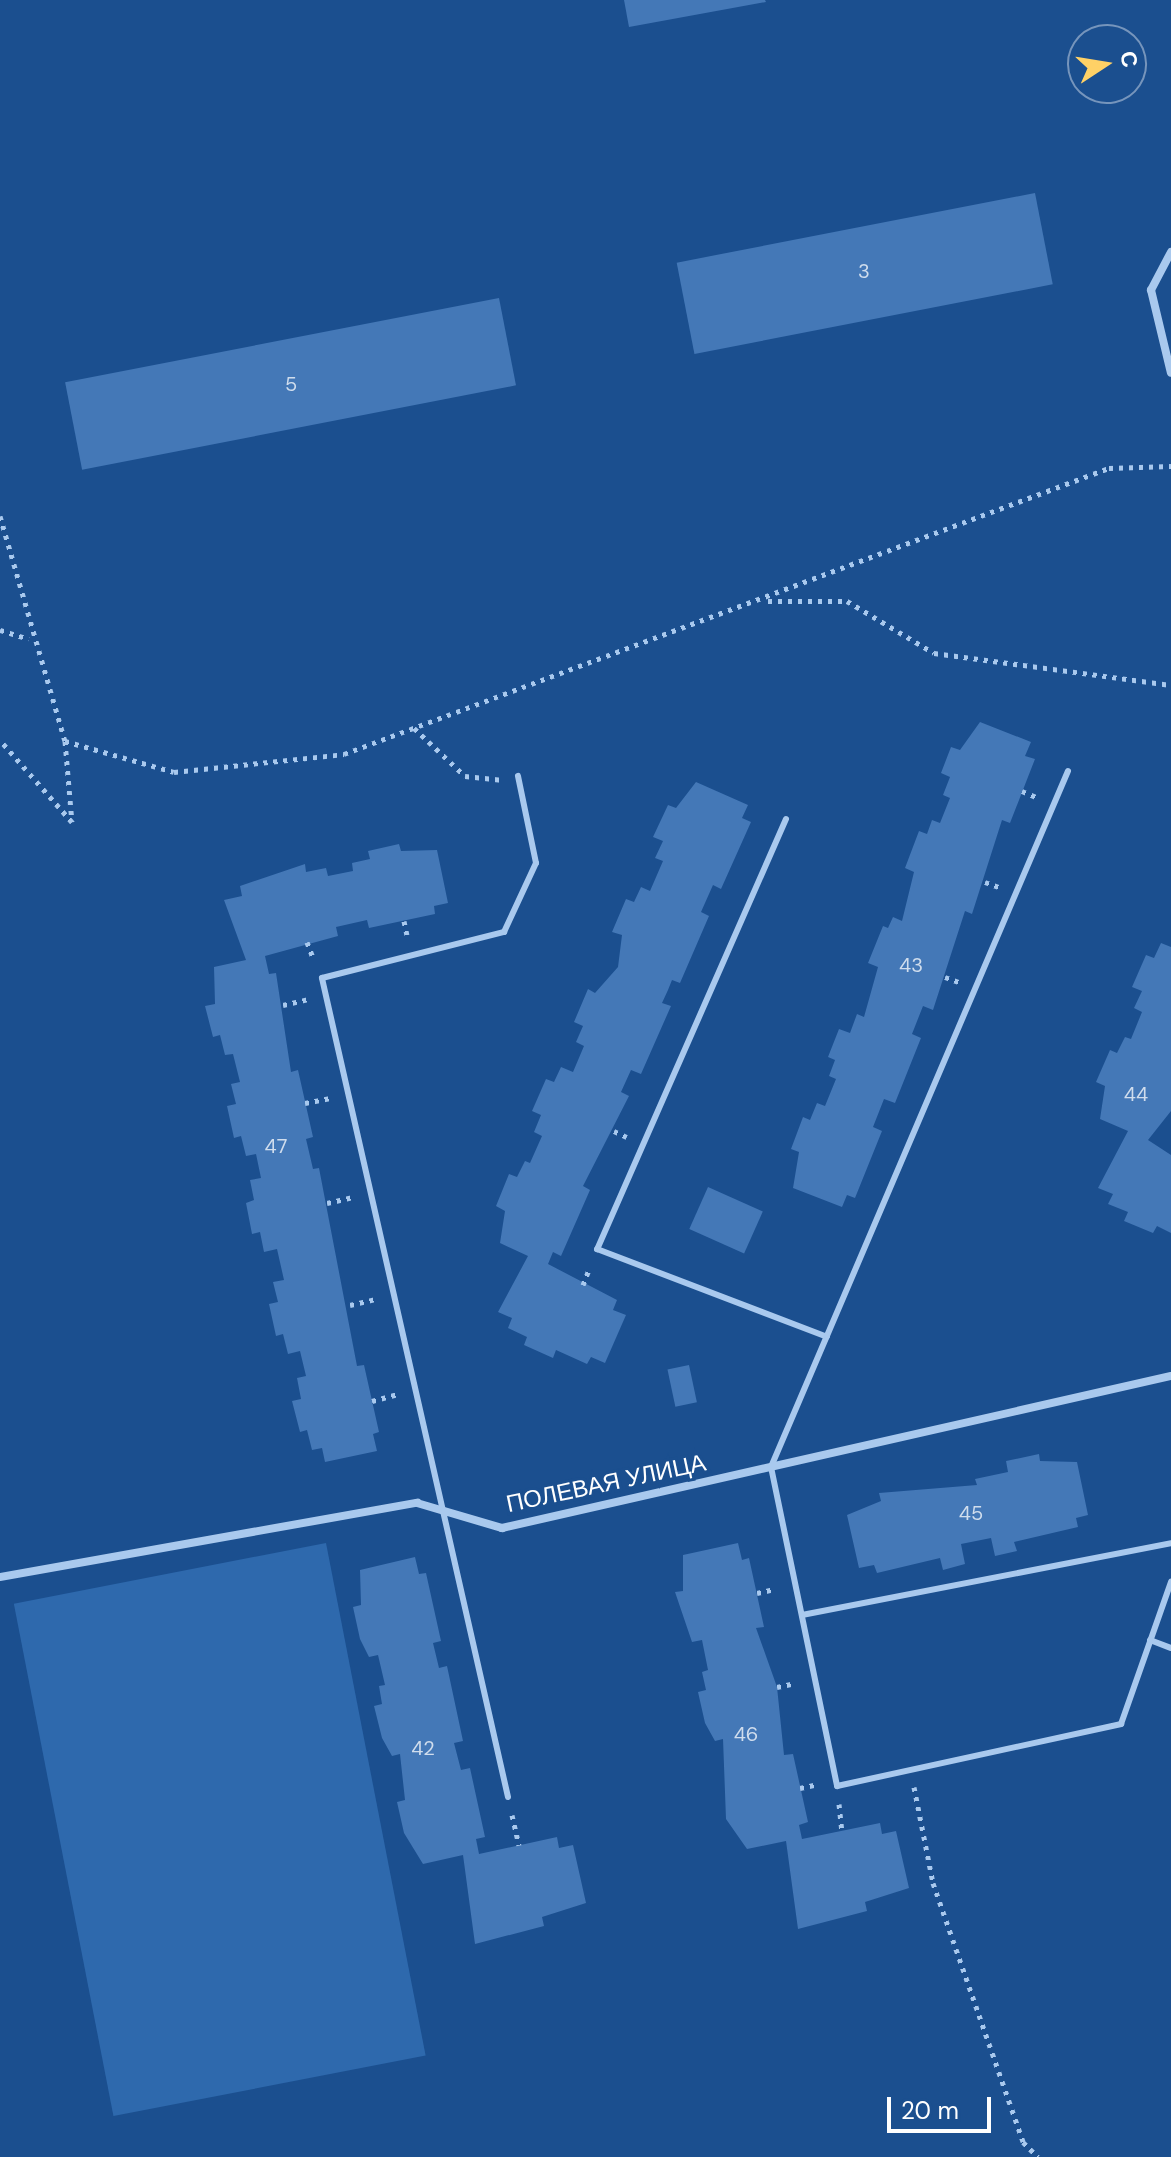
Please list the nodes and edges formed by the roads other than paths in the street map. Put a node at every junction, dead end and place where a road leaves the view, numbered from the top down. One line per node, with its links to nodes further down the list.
1 (1171, 252): 2 (street)
2 (1171, 373)
3 (1068, 771): 6 (lane)
4 (518, 776): 9 (lane)
5 (786, 819): 6 (lane)
6 (827, 1337): 8 (lane)
7 (1171, 1376): 8 (street, ПОЛЕВАЯ УЛИЦА)
8 (771, 1467): 9 (street, ПОЛЕВАЯ УЛИЦА); 13 (lane)
9 (444, 1511): 11 (street, ПОЛЕВАЯ УЛИЦА); 16 (lane)
10 (1171, 1543): 13 (lane)
11 (0, 1577)
12 (1171, 1582): 14 (lane)
13 (802, 1615): 14 (lane)
14 (1150, 1640): 15 (lane)
15 (1171, 1648)
16 (508, 1797)

